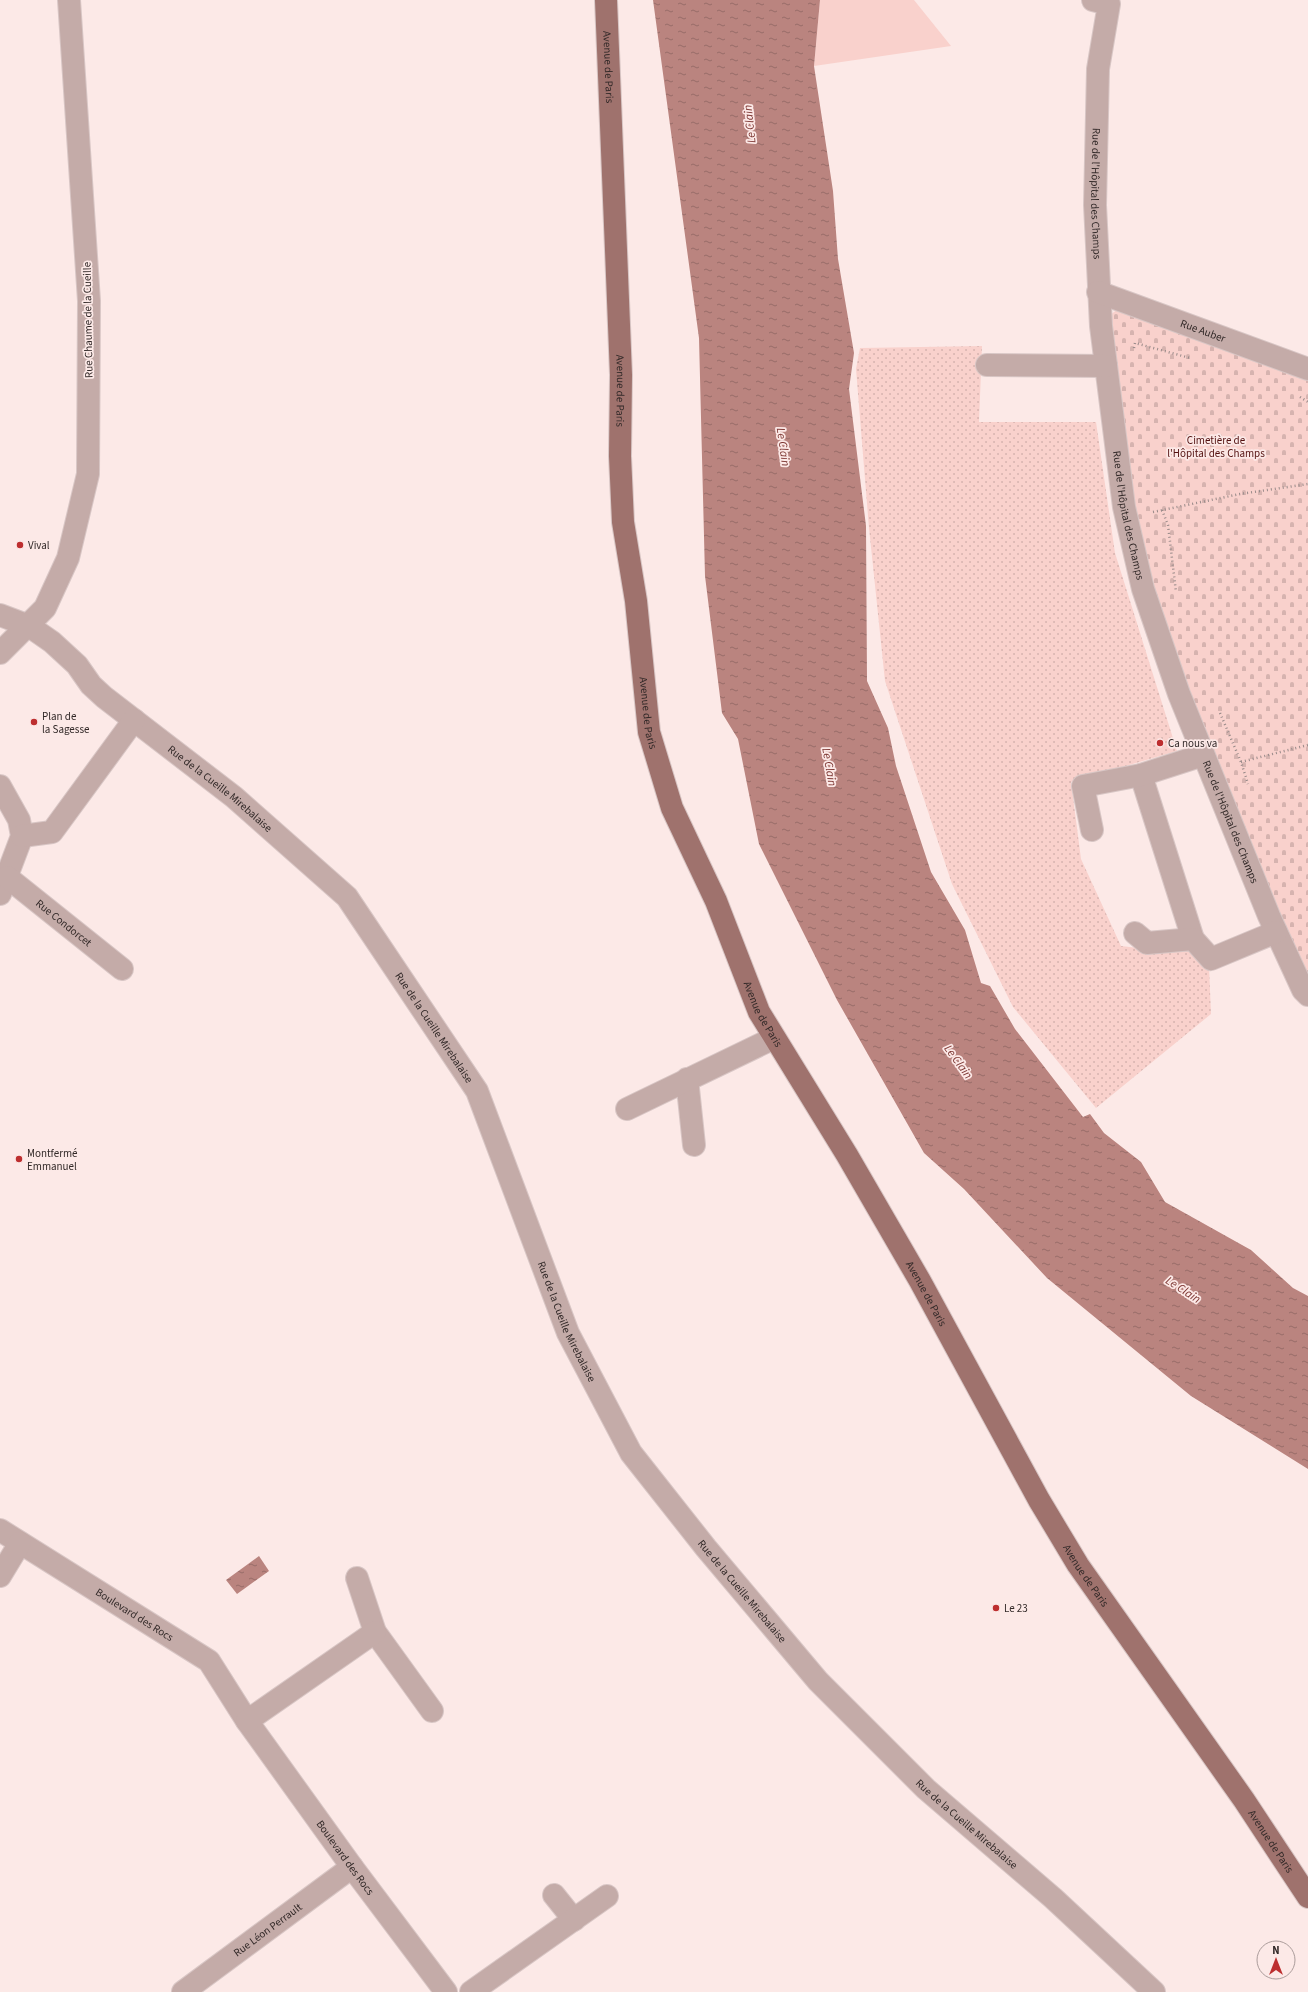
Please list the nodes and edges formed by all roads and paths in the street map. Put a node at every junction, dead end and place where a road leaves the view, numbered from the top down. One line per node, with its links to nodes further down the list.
1 (69, 0): 13 (street, Rue Chaume de la Cueille)
2 (606, 0): 29 (main road, Avenue de Paris)
3 (1101, 2): 4 (street, Rue de l'Hôpital des Champs)
4 (1098, 292): 6 (street, Rue de l'Hôpital des Champs); 7 (street, Rue Auber)
5 (987, 365): 6 (street)
6 (1106, 366): 18 (street, Rue de l'Hôpital des Champs)
7 (1308, 368)
8 (1308, 484): 9 (path)
9 (1162, 510): 10 (path); 11 (path)
10 (1153, 513)
11 (1177, 600)
12 (0, 615): 13 (street, Rue de la Cueille Mirebalaise)
13 (29, 626): 14 (street, Rue Chaume de la Cueille); 16 (street, Rue de la Cueille Mirebalaise)
14 (0, 653)
15 (1217, 708): 17 (path)
16 (134, 720): 22 (street); 48 (street, Rue de la Cueille Mirebalaise)
17 (1308, 745)
18 (1203, 755): 19 (street); 24 (street, Rue de l'Hôpital des Champs)
19 (1140, 775): 21 (street); 26 (street)
20 (0, 786): 22 (street)
21 (1092, 830)
22 (22, 836): 23 (street, Rue Condorcet)
23 (3, 885): 27 (street, Rue Condorcet)
24 (1276, 932): 26 (street); 28 (street, Rue de l'Hôpital des Champs)
25 (1134, 933): 26 (street)
26 (1192, 939)
27 (122, 969)
28 (1308, 995)
29 (774, 1038): 30 (street); 43 (main road, Avenue de Paris)
30 (687, 1079): 31 (street); 32 (street)
31 (627, 1109)
32 (694, 1145)
33 (0, 1530): 34 (street, Boulevard des Rocs)
34 (20, 1543): 35 (street); 39 (street, Boulevard des Rocs)
35 (0, 1576)
36 (357, 1578): 37 (street)
37 (375, 1632): 38 (street); 39 (street)
38 (432, 1711)
39 (247, 1721): 40 (street, Boulevard des Rocs)
40 (352, 1867): 45 (street, Rue Léon Perrault); 46 (street, Boulevard des Rocs)
41 (554, 1895): 44 (street)
42 (607, 1896): 44 (street)
43 (1308, 1896)
44 (574, 1920): 47 (street)
45 (183, 1992)
46 (446, 1992)
47 (471, 1992)
48 (1154, 1992)

